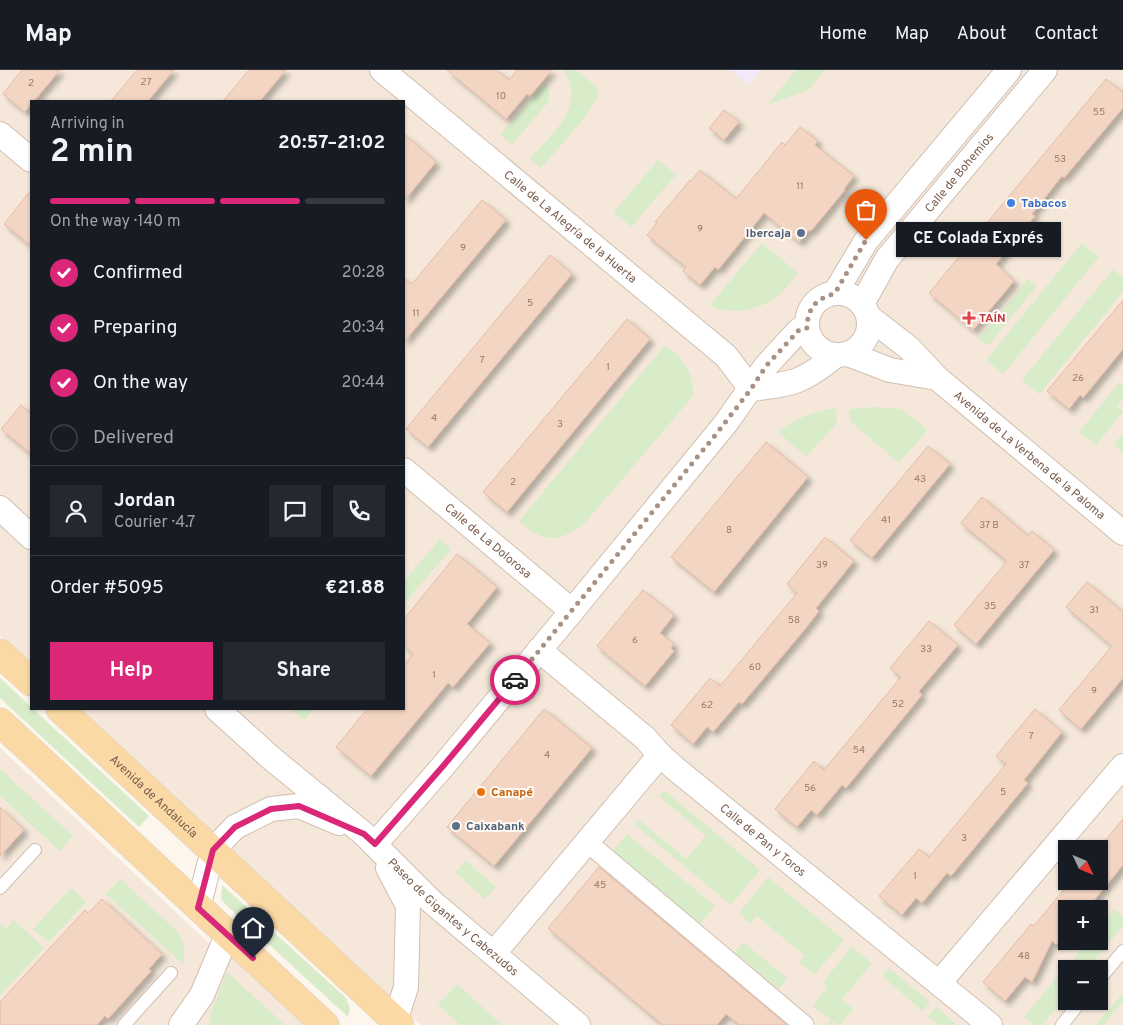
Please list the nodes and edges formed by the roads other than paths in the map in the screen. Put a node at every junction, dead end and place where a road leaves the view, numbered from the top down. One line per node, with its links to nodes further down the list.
1 (382, 70): 11 (street, Calle de La Alegría de la Huerta)
2 (1008, 70): 6 (street)
3 (1045, 70): 7 (street, Calle de Bohemios)
4 (0, 134): 5 (street)
5 (30, 159)
6 (835, 293): 7 (street); 8 (street)
7 (865, 310): 9 (street); 10 (street, Avenida de La Verbena de la Paloma)
8 (807, 328): 9 (street); 11 (street)
9 (841, 355): 10 (street); 11 (street)
10 (937, 378): 14 (street, Avenida de La Verbena de la Paloma)
11 (751, 389): 16 (street)
12 (405, 471): 16 (street, Calle de La Dolorosa)
13 (0, 508): 15 (street)
14 (1123, 534)
15 (30, 535)
16 (572, 611): 17 (street)
17 (539, 650): 23 (street, Calle de Pan y Toros); 25 (street)
18 (0, 654): 19 (main road)
19 (30, 681)
20 (61, 710): 28 (main road, Avenida de Andalucía)
21 (218, 710): 25 (street, Paseo de Gigantes y Cabezudos)
22 (0, 722): 30 (main road)
23 (660, 755): 26 (street); 36 (street, Calle de Pan y Toros)
24 (1120, 776): 36 (street)
25 (369, 839): 28 (street); 33 (street, Paseo de Gigantes y Cabezudos); 38 (street)
26 (587, 842): 33 (street); 43 (street)
27 (35, 850): 29 (lane)
28 (213, 850): 30 (street); 38 (main road, Avenida de Andalucía)
29 (0, 888)
30 (198, 908): 31 (main road)
31 (227, 934): 40 (street); 41 (main road)
32 (1123, 951): 34 (lane)
33 (494, 953): 42 (street, Paseo de Gigantes y Cabezudos)
34 (1108, 969)
35 (171, 973): 39 (lane)
36 (939, 982): 44 (street, Calle de Pan y Toros)
37 (1074, 1010): 45 (lane)
38 (396, 1024)
39 (124, 1025)
40 (181, 1025)
41 (325, 1025)
42 (578, 1025)
43 (804, 1025)
44 (990, 1025)
45 (1062, 1025)

